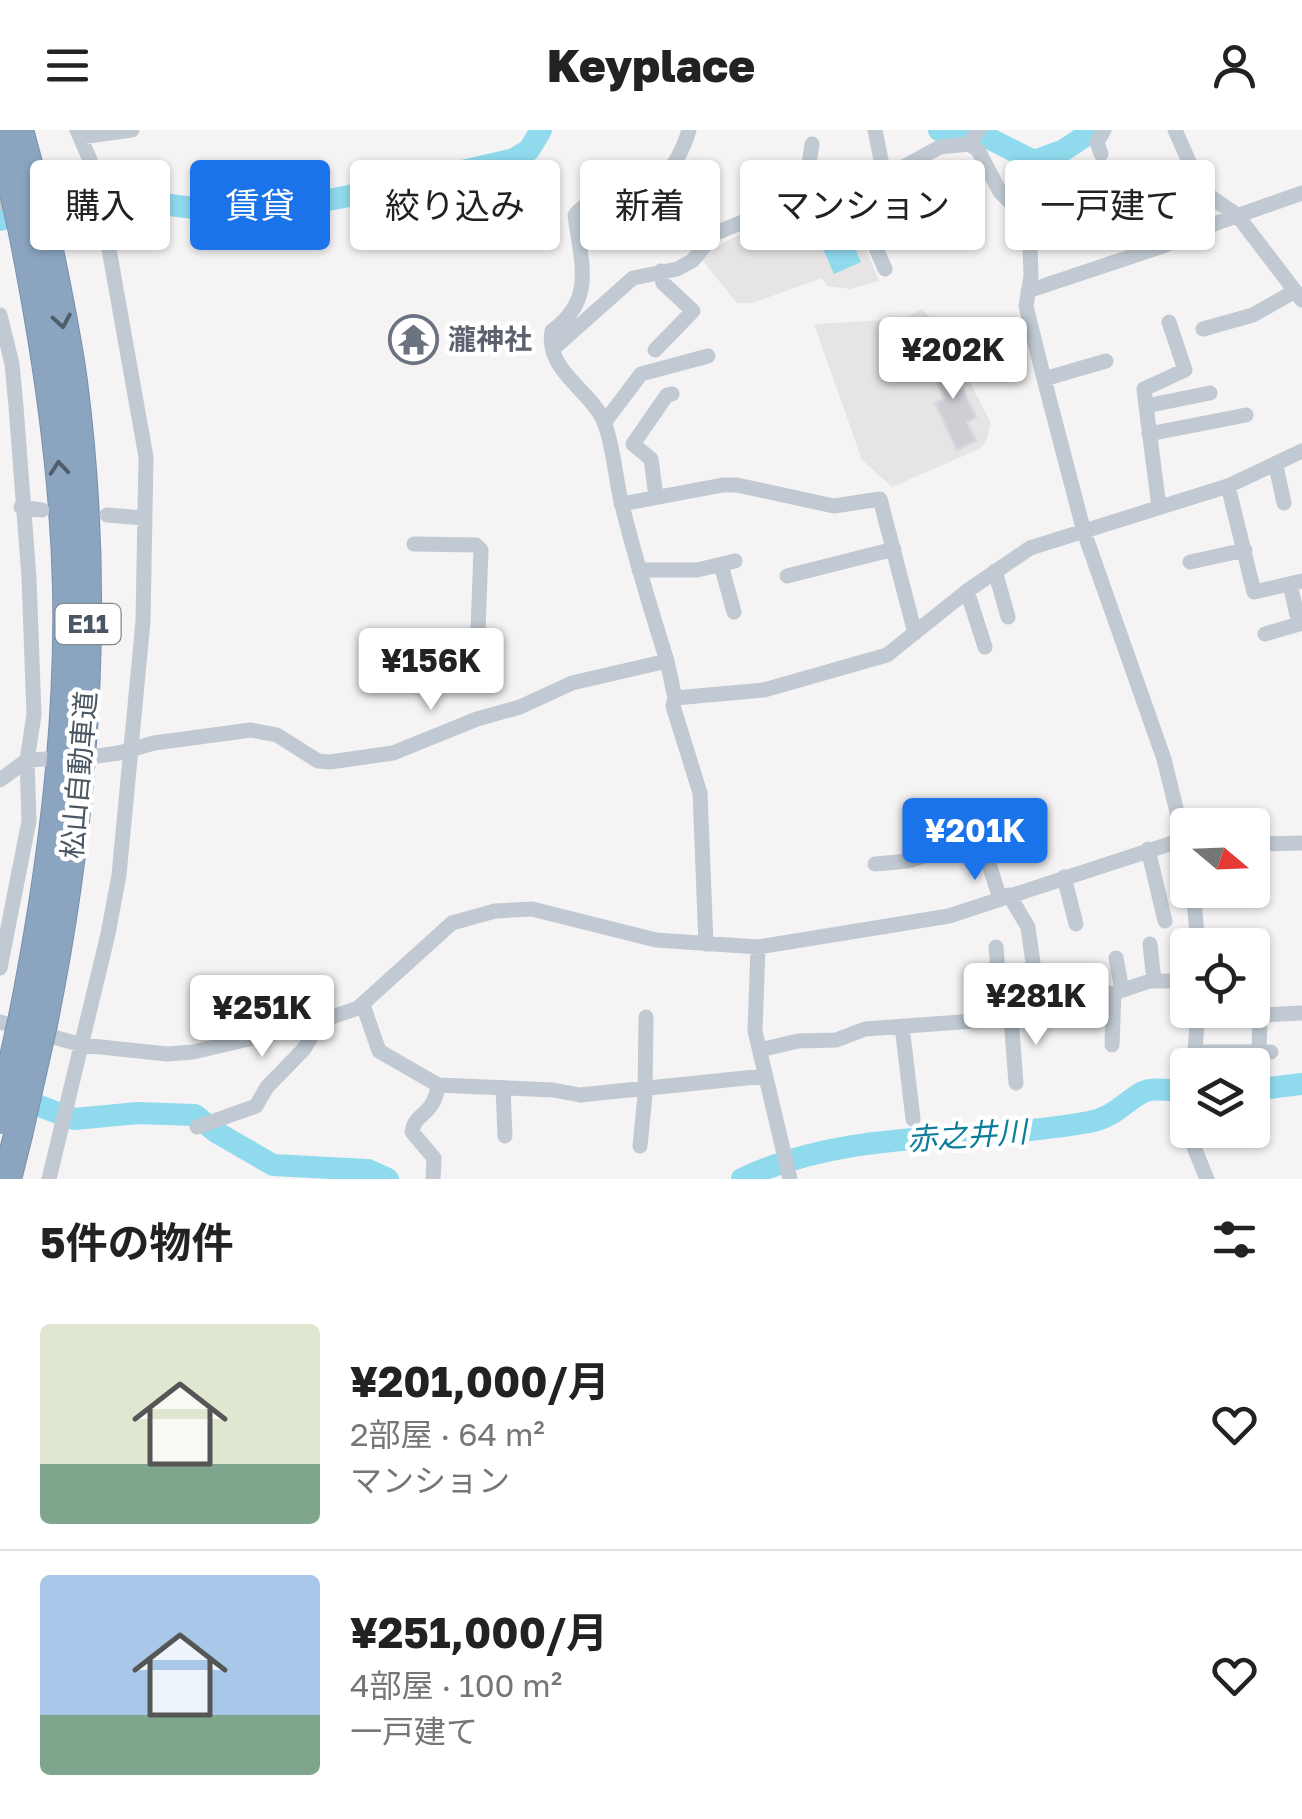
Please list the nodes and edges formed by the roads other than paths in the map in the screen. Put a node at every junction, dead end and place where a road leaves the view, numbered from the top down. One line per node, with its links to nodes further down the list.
1 (19, 130): 17 (highway, 松山自動車道 / E11)
2 (132, 130): 7 (street)
3 (690, 130): 32 (street)
4 (875, 130): 14 (street)
5 (1104, 130): 11 (street)
6 (1175, 130): 18 (street)
7 (78, 134): 12 (street)
8 (974, 138): 15 (street); 28 (street)
9 (0, 140): 17 (highway, 松山自動車道 / E11)
10 (812, 144): 13 (street)
11 (1101, 154)
12 (87, 160)
13 (809, 160)
14 (881, 160)
15 (914, 160)
16 (1302, 193): 18 (street)
17 (16, 194): 103 (highway, 松山自動車道 / E11, bridge)
18 (1236, 215): 20 (street); 27 (street)
19 (740, 223): 25 (street)
20 (1215, 223)
21 (109, 250): 53 (street)
22 (877, 250): 24 (street)
23 (1146, 250): 28 (street)
24 (885, 269)
25 (661, 271): 32 (street); 33 (street)
26 (1302, 272): 27 (street)
27 (1294, 289): 31 (street)
28 (1028, 291): 36 (street)
29 (0, 315): 49 (street)
30 (1169, 322): 39 (street)
31 (1203, 328)
32 (553, 349): 41 (street)
33 (655, 350)
34 (708, 356): 41 (street)
35 (1106, 362): 36 (street)
36 (1044, 379): 54 (street)
37 (672, 394): 46 (street)
38 (1210, 394): 39 (street)
39 (1146, 406): 42 (street)
40 (1246, 415): 42 (street)
41 (604, 423): 48 (street)
42 (1148, 434): 50 (street)
43 (1302, 452): 44 (street)
44 (1276, 466): 45 (street); 47 (street)
45 (1228, 486): 50 (street); 57 (street)
46 (656, 497): 48 (street); 56 (street)
47 (1284, 503)
48 (621, 504): 59 (street)
49 (21, 506): 51 (street); 75 (street)
50 (1159, 507): 54 (street)
51 (42, 510)
52 (107, 515): 53 (street)
53 (144, 518): 72 (street)
54 (1084, 532): 60 (street); 77 (street)
55 (414, 544): 69 (street)
56 (894, 549): 61 (street); 66 (street)
57 (1245, 550): 58 (street); 62 (street)
58 (1190, 562)
59 (640, 570): 64 (street); 70 (street)
60 (994, 571): 63 (street); 65 (street)
61 (787, 576)
62 (1296, 582): 67 (street)
63 (967, 592): 66 (street); 68 (street)
64 (734, 612)
65 (1008, 618)
66 (916, 633): 71 (street)
67 (1265, 634)
68 (984, 647)
69 (477, 657)
70 (667, 662): 71 (street); 72 (street)
71 (675, 698): 89 (street)
72 (133, 748): 73 (street); 106 (street)
73 (97, 756)
74 (46, 759): 75 (street)
75 (27, 760): 76 (street); 94 (street)
76 (0, 780)
77 (1178, 808)
78 (973, 814): 79 (street)
79 (980, 836): 84 (street); 86 (street)
80 (1170, 843): 83 (street)
81 (1302, 843): 82 (street)
82 (1270, 844)
83 (1148, 850): 85 (street); 87 (street)
84 (875, 864)
85 (1064, 877): 86 (street); 88 (street)
86 (1005, 897): 91 (street); 98 (street)
87 (1164, 922)
88 (1076, 924)
89 (706, 944): 91 (street); 99 (street)
90 (1150, 944): 95 (street)
91 (758, 947): 109 (street)
92 (996, 948): 102 (street)
93 (1116, 958): 97 (street)
94 (0, 968)
95 (1154, 981): 96 (street); 97 (street)
96 (1170, 981)
97 (1118, 992): 98 (street); 107 (street)
98 (1038, 1000): 102 (street)
99 (363, 1005): 104 (street); 112 (street)
100 (1302, 1013): 108 (street)
101 (646, 1017): 113 (street)
102 (1006, 1019): 105 (street); 111 (street)
103 (22, 1021): 106 (street); 117 (highway, 松山自動車道 / E11, bridge)
104 (320, 1022): 106 (street); 116 (street)
105 (902, 1026): 109 (street); 115 (street)
106 (82, 1045): 123 (street)
107 (1112, 1045)
108 (1264, 1048)
109 (760, 1050): 110 (street)
110 (764, 1076): 113 (street); 121 (street)
111 (1016, 1083)
112 (438, 1085): 114 (street); 124 (street)
113 (644, 1087): 114 (street); 119 (street)
114 (504, 1088): 118 (street)
115 (913, 1119)
116 (197, 1127)
117 (9, 1128): 122 (highway, 松山自動車道 / E11)
118 (505, 1136)
119 (640, 1146)
120 (1193, 1148): 125 (street)
121 (789, 1174)
122 (7, 1179)
123 (49, 1179)
124 (434, 1179)
125 (1206, 1179)

